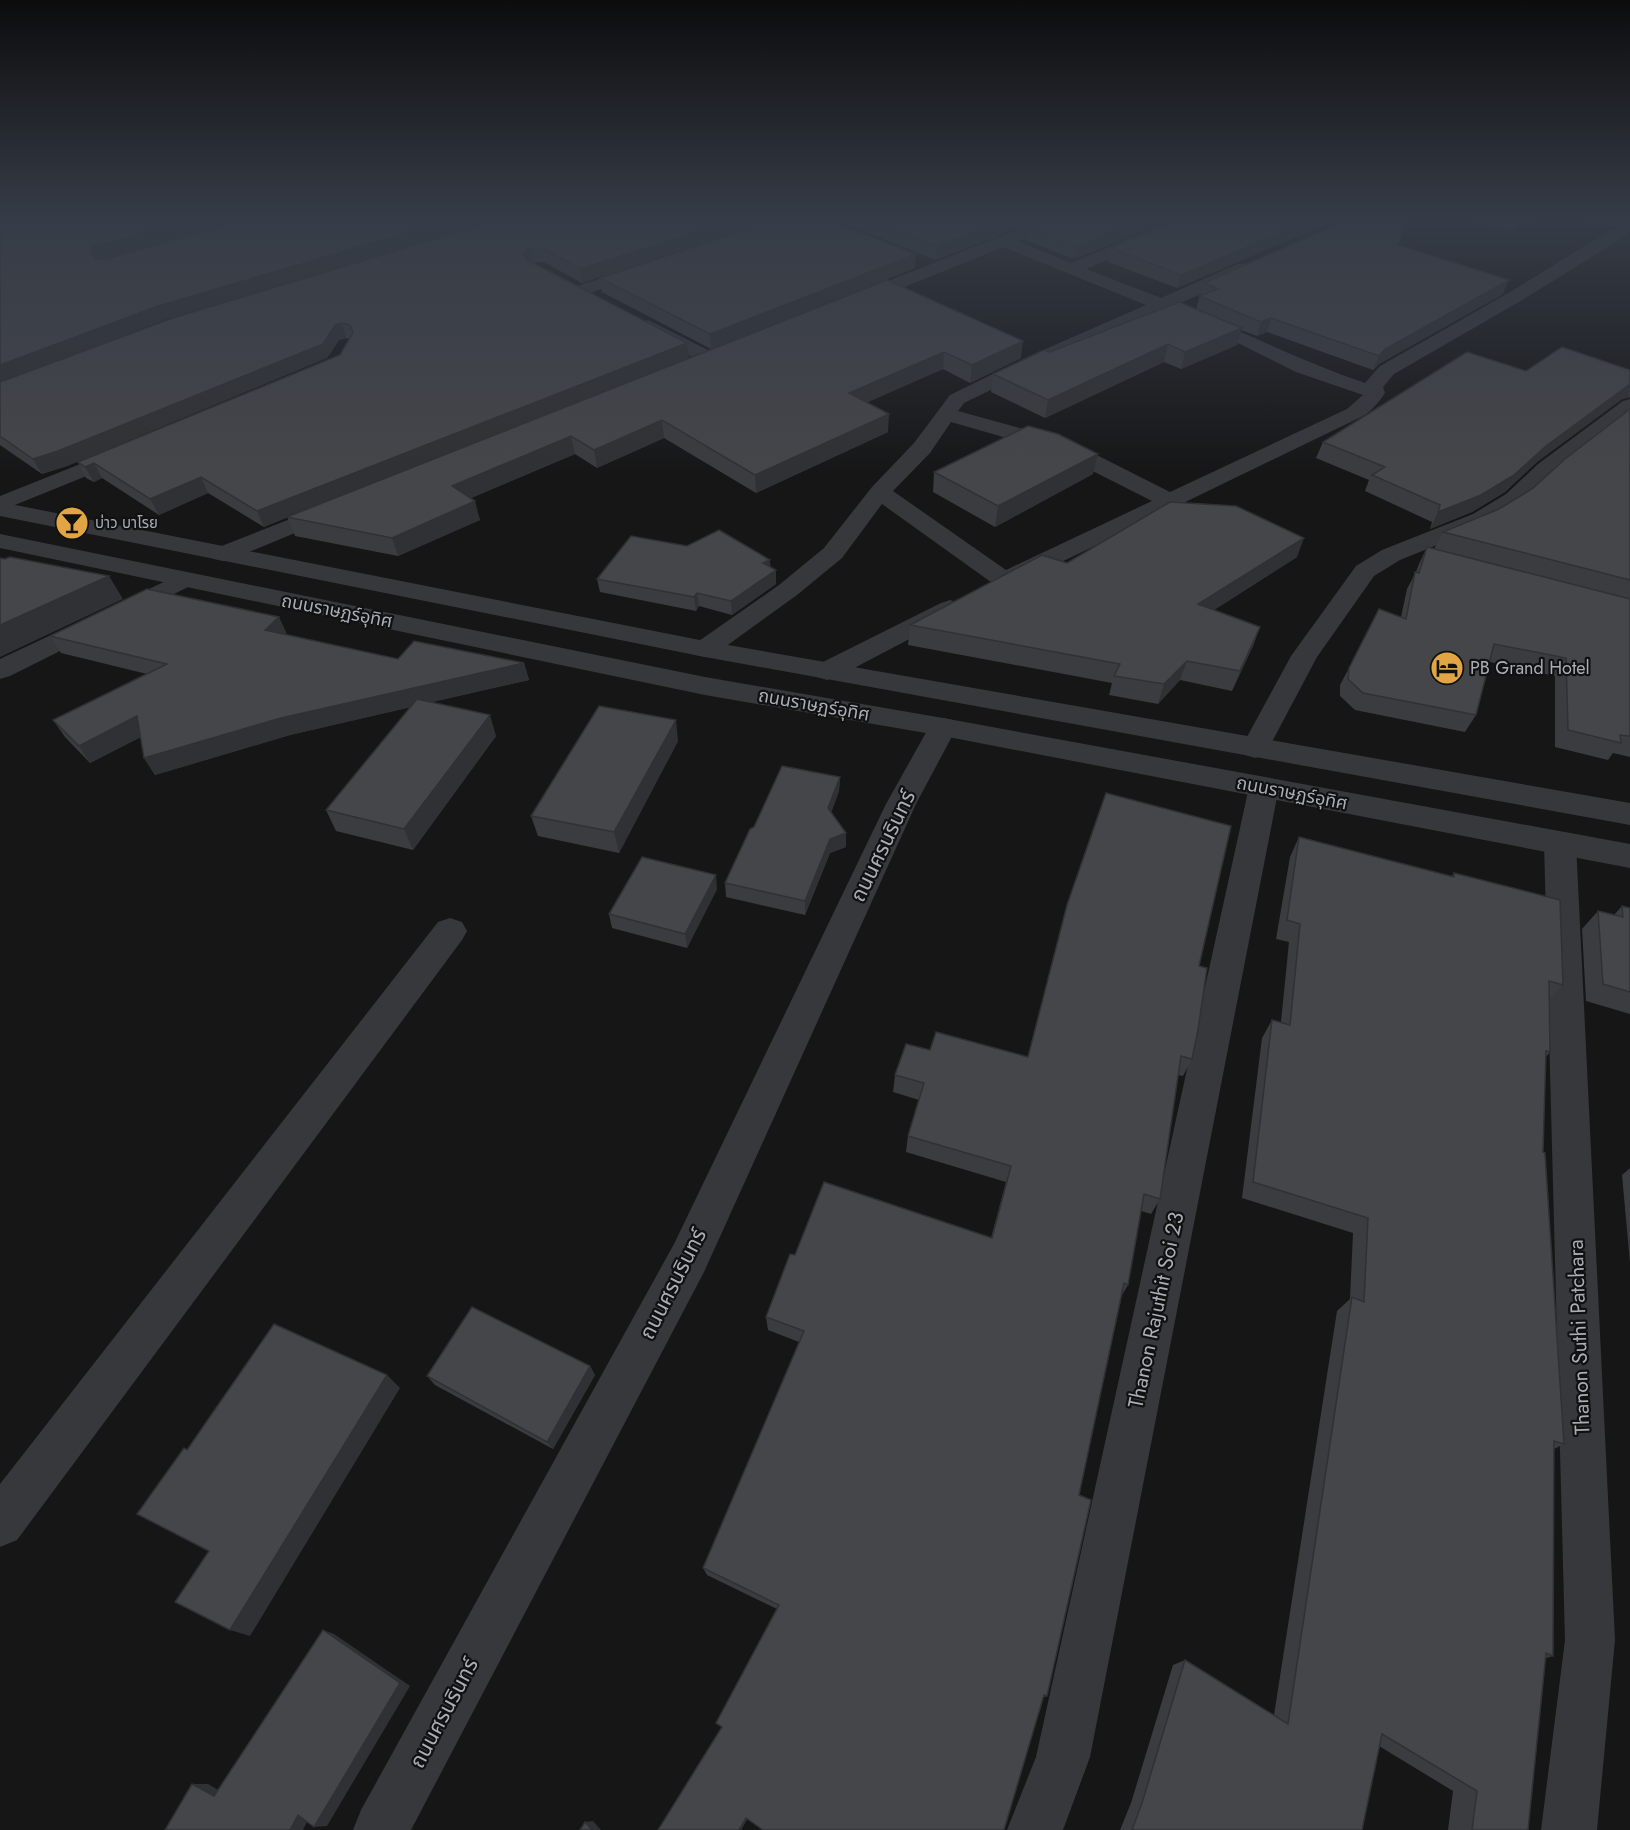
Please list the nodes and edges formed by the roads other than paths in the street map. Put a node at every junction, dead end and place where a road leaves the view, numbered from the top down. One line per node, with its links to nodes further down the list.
1 (847, 303): 6 (street)
2 (1159, 303): 5 (street)
3 (1167, 303): 5 (street)
4 (1503, 303): 11 (street)
5 (1163, 305): 11 (street); 13 (street)
6 (840, 307)
7 (630, 317): 9 (street)
8 (732, 350): 9 (street)
9 (711, 359): 10 (street)
10 (689, 368)
11 (1375, 393): 17 (street)
12 (1630, 405): 21 (street, Thanon Rajuthit Soi 23)
13 (948, 415): 15 (street); 17 (street)
14 (141, 445): 18 (street)
15 (880, 492): 25 (street); 26 (street)
16 (356, 500): 22 (street)
17 (1169, 501): 25 (street)
18 (0, 504)
19 (0, 508): 22 (street, ถนนราษฏร์อุทิศ)
20 (0, 541): 24 (street, ถนนราษฏร์อุทิศ)
21 (1404, 550): 23 (street); 30 (street, Thanon Rajuthit Soi 23)
22 (223, 554): 26 (street, ถนนราษฏร์อุทิศ)
23 (1438, 559)
24 (183, 580): 27 (street); 29 (street, ถนนราษฏร์อุทิศ)
25 (987, 589): 28 (street)
26 (705, 649): 28 (street, ถนนราษฏร์อุทิศ)
27 (0, 670)
28 (827, 671): 30 (street, ถนนราษฏร์อุทิศ)
29 (943, 727): 30 (street, ถนนราษฏร์อุทิศ); 36 (street, ถนนศรนรินทร์)
30 (1259, 768): 31 (street, ถนนราษฏร์อุทิศ); 32 (street, ถนนราษฏร์อุทิศ); 37 (street, Thanon Rajuthit Soi 23)
31 (1630, 814)
32 (1560, 843): 33 (street, ถนนราษฏร์อุทิศ); 38 (street, Thanon Suthi Patchara)
33 (1630, 856)
34 (450, 931): 35 (street)
35 (0, 1523)
36 (381, 1830)
37 (1035, 1830)
38 (1569, 1830)

